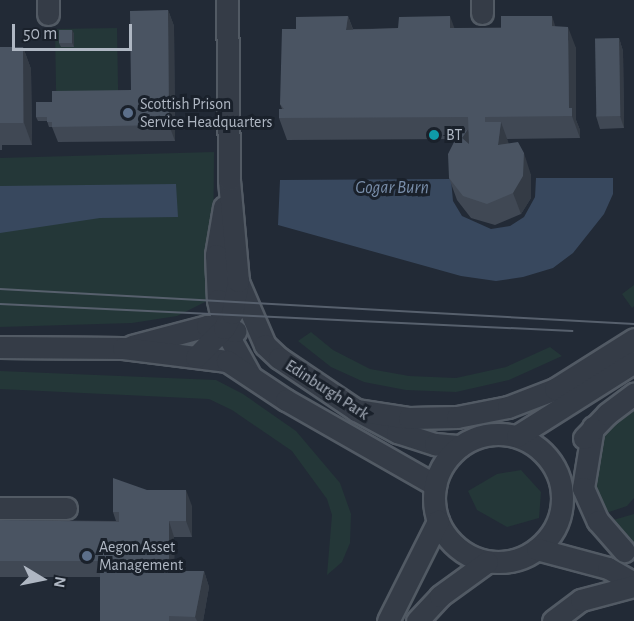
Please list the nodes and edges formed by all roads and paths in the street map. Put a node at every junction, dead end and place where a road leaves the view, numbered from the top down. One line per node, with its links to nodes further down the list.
1 (227, 0): 2 (street)
2 (229, 180): 3 (street); 4 (street)
3 (238, 281): 5 (street); 8 (street)
4 (216, 291): 5 (street); 6 (street)
5 (224, 328): 6 (street); 8 (street, Edinburgh Park); 11 (street); 13 (street)
6 (189, 329): 10 (street)
7 (634, 339): 15 (street)
8 (265, 345): 15 (street, Edinburgh Park)
9 (0, 347): 10 (street)
10 (123, 348): 11 (street, Edinburgh Park)
11 (196, 357): 13 (street, Edinburgh Park)
12 (634, 362): 17 (street)
13 (250, 375): 19 (street, Edinburgh Park)
14 (634, 394): 16 (street)
15 (356, 410): 18 (street, Edinburgh Park)
16 (593, 427): 20 (street); 25 (street)
17 (517, 436): 18 (street); 20 (street)
18 (460, 446): 19 (street)
19 (435, 485): 23 (street)
20 (564, 492): 24 (street); 25 (street)
21 (0, 508): 22 (street)
22 (66, 508)
23 (438, 521): 26 (street); 28 (street)
24 (537, 549): 26 (street); 27 (street)
25 (629, 554)
26 (487, 562): 29 (street)
27 (634, 585): 30 (street)
28 (388, 621)
29 (417, 621)
30 (554, 621)

